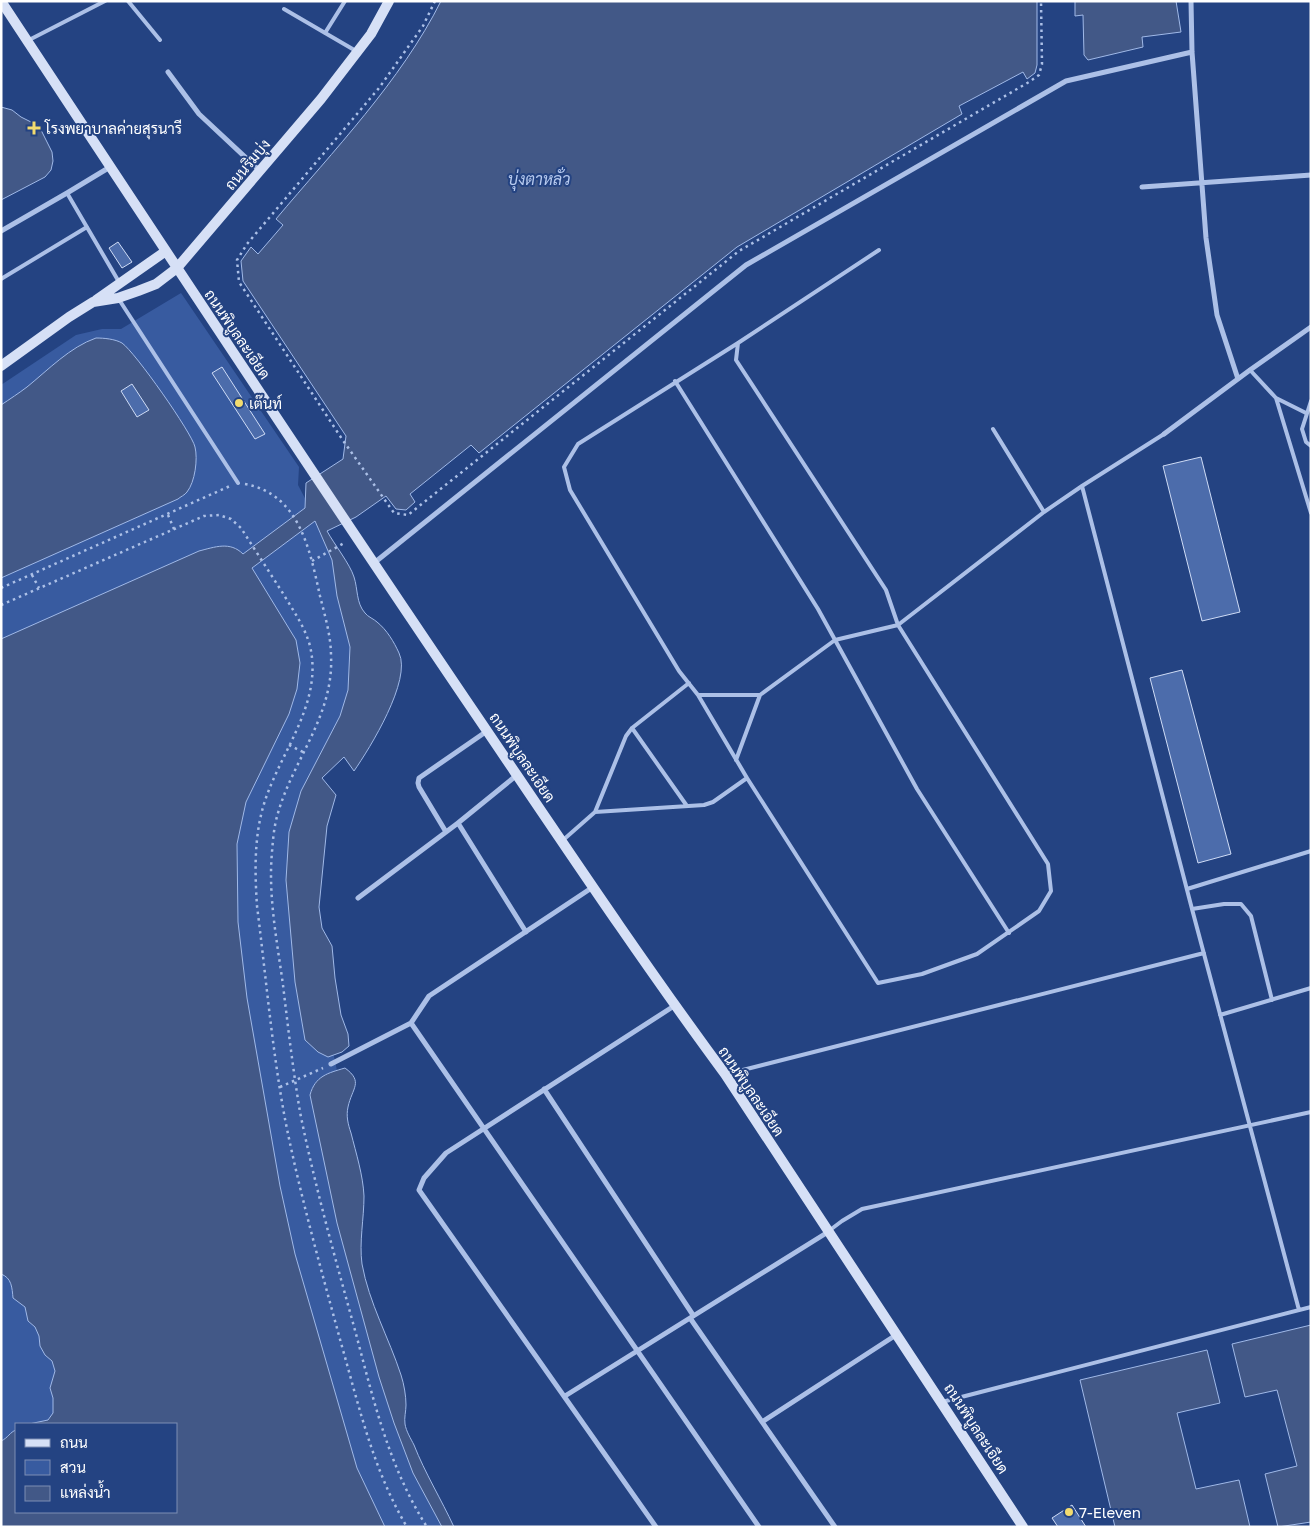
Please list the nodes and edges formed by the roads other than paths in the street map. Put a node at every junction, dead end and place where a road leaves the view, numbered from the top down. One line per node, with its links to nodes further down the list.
1 (1, 1): 10 (street, ถนนพิบูลละเอียด)
2 (105, 1): 10 (lane)
3 (128, 1): 9 (lane)
4 (345, 1): 8 (lane)
5 (389, 1): 11 (street, ถนนริมบุ่ง)
6 (1191, 1): 12 (street)
7 (284, 9): 8 (lane)
8 (325, 33): 11 (lane)
9 (160, 40)
10 (27, 41): 14 (street, ถนนพิบูลละเอียด)
11 (357, 52): 15 (street, ถนนริมบุ่ง)
12 (1192, 52): 17 (street); 45 (street)
13 (168, 72): 15 (street)
14 (110, 166): 19 (street); 23 (street, ถนนพิบูลละเอียด)
15 (260, 171): 24 (street, ถนนริมบุ่ง)
16 (1311, 175): 17 (street)
17 (1203, 183): 18 (street); 33 (street)
18 (1142, 187)
19 (67, 193): 20 (lane); 21 (street)
20 (87, 227): 25 (lane); 26 (lane)
21 (1, 231)
22 (879, 250): 30 (lane)
23 (166, 251): 24 (street, ถนนพิบูลละเอียด); 26 (street, ถนนริมบุ่ง)
24 (177, 268): 27 (street, ถนนริมบุ่ง); 45 (street, ถนนพิบูลละเอียด)
25 (1, 279)
26 (119, 284): 28 (street, ถนนริมบุ่ง)
27 (118, 298): 28 (street, ถนนริมบุ่ง); 41 (lane)
28 (93, 302): 31 (street, ถนนริมบุ่ง)
29 (1311, 327): 32 (street)
30 (738, 343): 34 (lane); 46 (lane)
31 (1, 366)
32 (1250, 370): 33 (street); 35 (lane)
33 (1238, 379): 39 (street)
34 (676, 381): 47 (lane); 48 (lane)
35 (1276, 398): 37 (lane); 44 (lane)
36 (1311, 401): 37 (lane)
37 (1306, 413): 40 (lane)
38 (993, 429): 43 (lane)
39 (1164, 434): 42 (lane)
40 (1311, 446)
41 (238, 483)
42 (1082, 486): 43 (lane); 63 (lane)
43 (1044, 512): 46 (lane)
44 (1311, 513)
45 (374, 564): 52 (street, ถนนพิบูลละเอียด)
46 (898, 624): 47 (lane); 67 (lane)
47 (834, 640): 50 (lane); 67 (lane)
48 (689, 683): 49 (lane); 51 (lane)
49 (698, 694): 50 (lane); 53 (lane)
50 (760, 694): 53 (lane)
51 (632, 728): 56 (lane); 57 (lane)
52 (487, 730): 54 (street, ถนนพิบูลละเอียด); 59 (street)
53 (736, 760): 55 (lane)
54 (517, 774): 58 (street); 60 (street, ถนนพิบูลละเอียด)
55 (747, 778): 56 (lane); 67 (lane)
56 (687, 806): 57 (lane)
57 (595, 812): 60 (lane)
58 (458, 823): 59 (street); 66 (street)
59 (446, 832): 64 (street)
60 (562, 841): 62 (street, ถนนพิบูลละเอียด)
61 (1311, 851): 63 (lane)
62 (593, 887): 66 (street); 71 (street, ถนนพิบูลละเอียด)
63 (1187, 889): 65 (lane)
64 (358, 898)
65 (1192, 909): 68 (lane); 70 (lane)
66 (526, 932): 73 (street)
67 (1009, 932)
68 (1204, 953): 72 (lane); 75 (lane)
69 (1311, 988): 70 (lane)
70 (1272, 1000): 72 (lane)
71 (674, 1006): 75 (street, ถนนพิบูลละเอียด); 76 (street)
72 (1220, 1016): 78 (lane)
73 (411, 1023): 74 (street); 79 (street)
74 (331, 1064)
75 (725, 1074): 80 (street, ถนนพิบูลละเอียด)
76 (544, 1089): 79 (street); 83 (street)
77 (1311, 1112): 78 (lane)
78 (1249, 1125): 80 (lane); 82 (lane)
79 (484, 1129): 85 (street); 86 (street)
80 (828, 1232): 83 (street); 84 (street, ถนนพิบูลละเอียด)
81 (1311, 1307): 82 (lane)
82 (1299, 1310): 87 (lane)
83 (692, 1317): 85 (street); 88 (street)
84 (897, 1334): 87 (street, ถนนพิบูลละเอียด); 88 (street)
85 (637, 1351): 86 (street); 91 (street)
86 (565, 1396): 90 (street)
87 (942, 1402): 89 (street, ถนนพิบูลละเอียด)
88 (762, 1422): 92 (street)
89 (1020, 1526)
90 (656, 1527)
91 (758, 1527)
92 (835, 1527)

